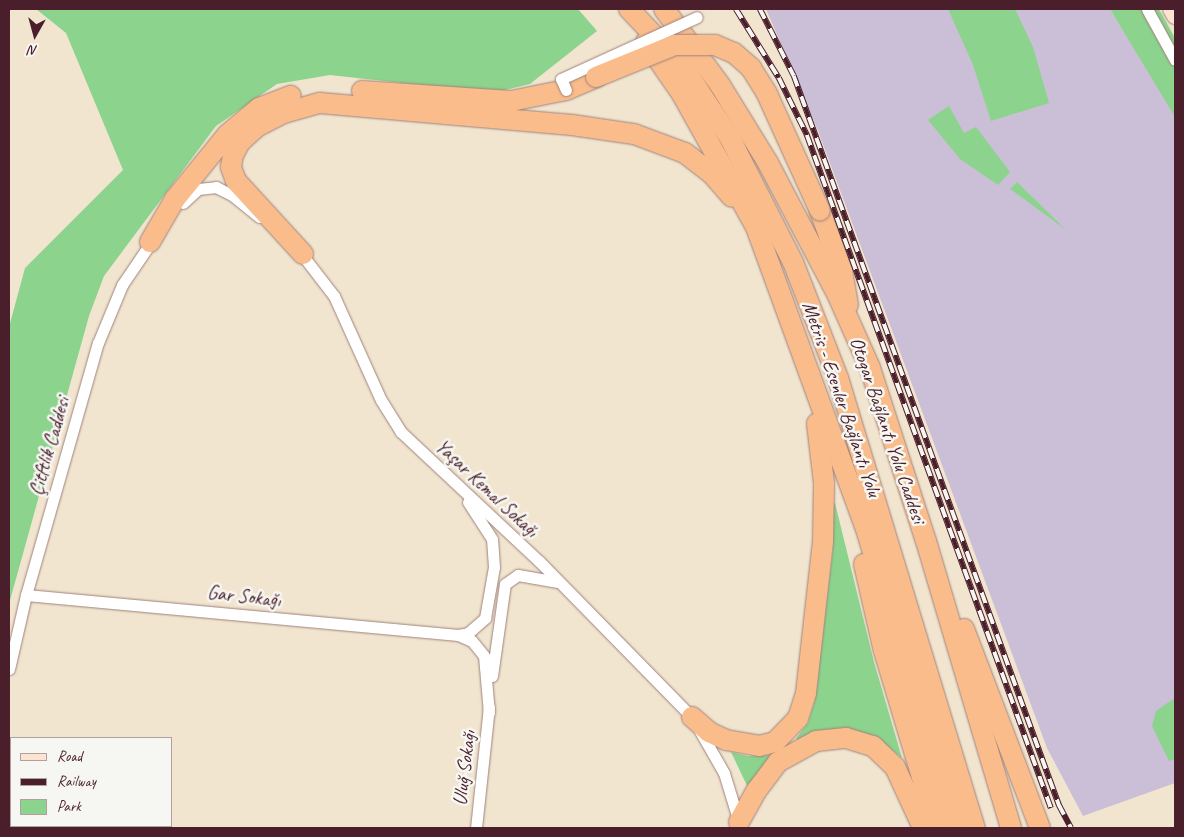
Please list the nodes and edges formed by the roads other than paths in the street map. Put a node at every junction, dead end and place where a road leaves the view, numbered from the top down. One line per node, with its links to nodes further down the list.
1 (624, 9): 13 (highway)
2 (629, 9): 31 (highway, Metris - Esenler Bağlantı Yolu)
3 (664, 9): 15 (highway, Otogar Bağlantı Yolu Caddesi)
4 (1147, 9): 8 (street)
5 (1171, 9): 6 (main road)
6 (1175, 16)
7 (697, 17): 9 (street, bridge)
8 (1175, 60)
9 (566, 90): 10 (highway); 15 (highway, bridge)
10 (407, 103): 11 (highway); 13 (highway)
11 (265, 113): 12 (highway); 14 (highway)
12 (150, 242): 14 (street, Çitftlik Caddesi); 21 (street, Çitftlik Caddesi)
13 (764, 248): 16 (highway)
14 (303, 254): 18 (street, Yaşar Kemal Sokağı)
15 (848, 318): 19 (highway, Otogar Bağlantı Yolu Caddesi)
16 (807, 365): 17 (highway); 25 (highway)
17 (827, 422): 29 (highway); 30 (highway)
18 (460, 486): 20 (street, Yaşar Kemal Sokağı); 22 (street)
19 (926, 541): 32 (highway); 33 (highway)
20 (558, 583): 24 (street); 25 (street, Yaşar Kemal Sokağı)
21 (26, 595): 22 (street, Gar Sokağı); 23 (street, Çitftlik Caddesi)
22 (458, 635): 24 (street)
23 (9, 669)
24 (489, 713): 27 (street, Uluğ Sokağı)
25 (692, 717): 26 (street)
26 (740, 825): 28 (highway)
27 (476, 828)
28 (923, 828)
29 (937, 828)
30 (957, 828)
31 (975, 828)
32 (1011, 828)
33 (1040, 828)

